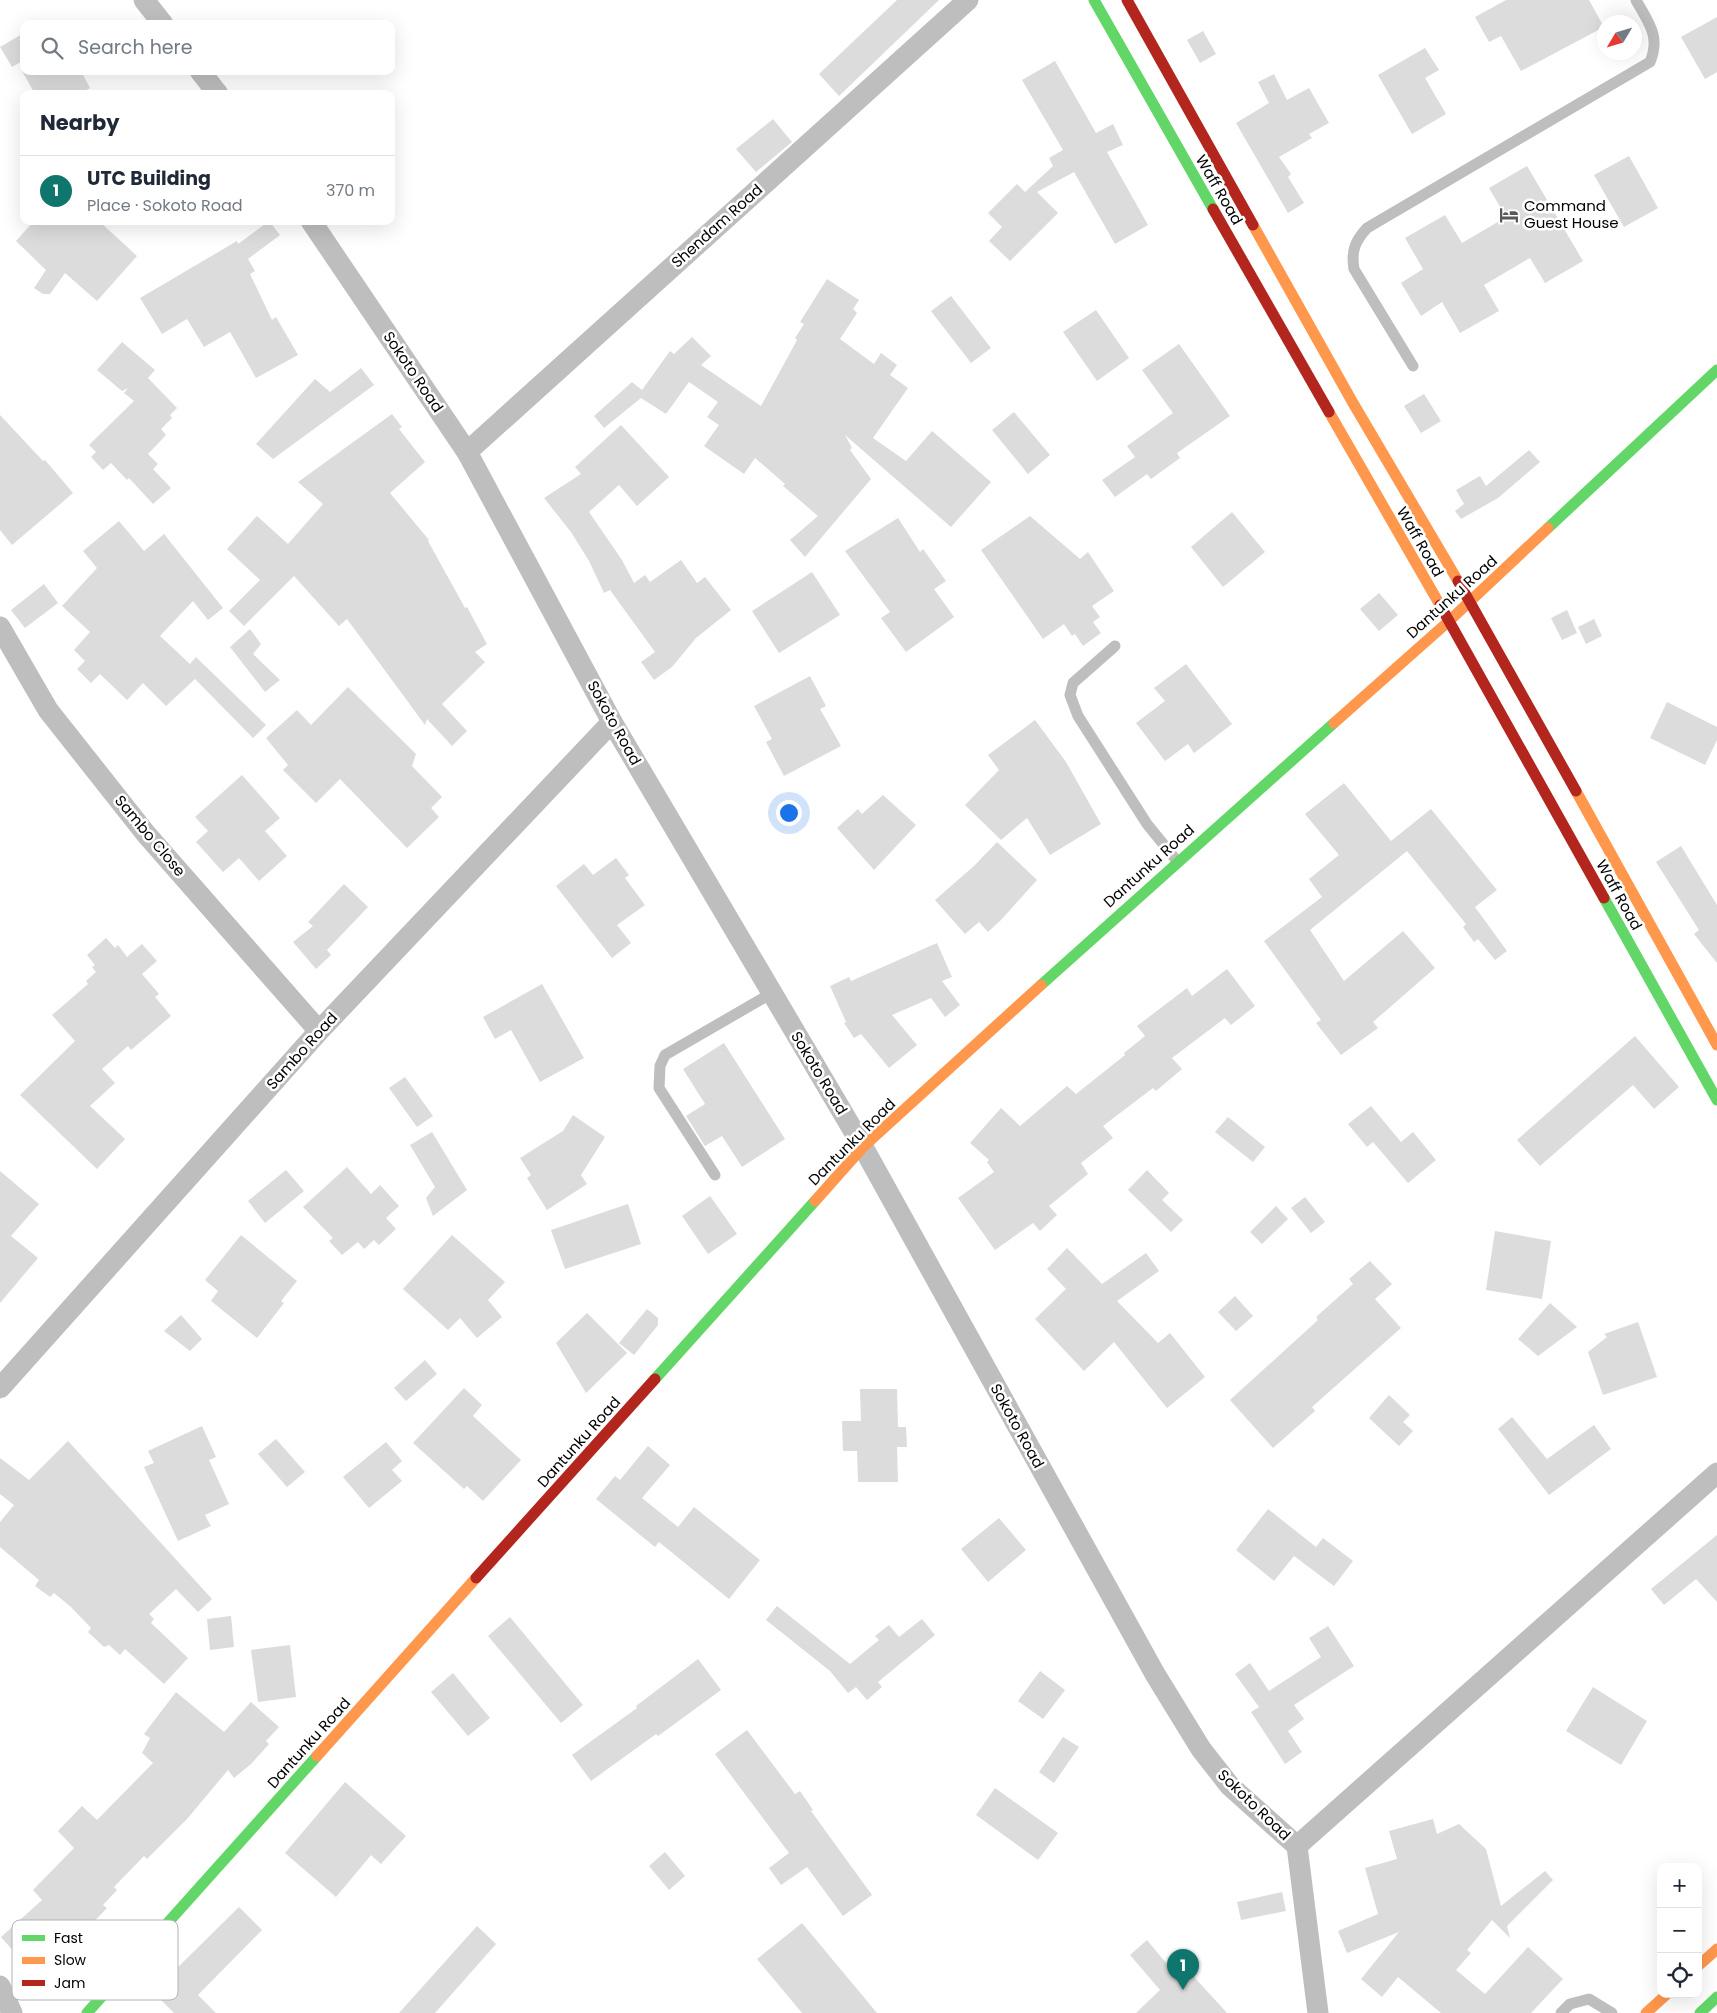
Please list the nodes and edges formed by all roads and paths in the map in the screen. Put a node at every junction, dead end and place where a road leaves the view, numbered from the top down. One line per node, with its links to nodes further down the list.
1 (144, 0): 6 (street)
2 (968, 0): 12 (street, Shendam Road)
3 (1094, 0): 14 (street, Waff Road)
4 (1127, 0): 13 (street, Waff Road)
5 (1636, 0): 10 (lane)
6 (160, 20)
7 (203, 75): 8 (street)
8 (215, 90)
9 (314, 225): 12 (street, Sokoto Road)
10 (1413, 366)
11 (1717, 370): 13 (street, Dantunku Road)
12 (467, 452): 17 (street, Sokoto Road)
13 (1470, 602): 14 (street, Dantunku Road); 21 (street, Waff Road)
14 (1449, 621): 18 (street, Dantunku Road); 22 (street, Waff Road)
15 (0, 627): 20 (street, Sambo Close)
16 (1115, 646): 18 (lane)
17 (612, 722): 19 (street, Sokoto Road); 20 (street, Sambo Road)
18 (1177, 860): 23 (street, Dantunku Road)
19 (772, 993): 23 (street, Sokoto Road); 24 (lane)
20 (319, 1031): 25 (street, Sambo Road)
21 (1717, 1045)
22 (1717, 1100)
23 (863, 1147): 27 (street, Sokoto Road); 28 (street, Dantunku Road)
24 (715, 1175)
25 (0, 1388)
26 (1717, 1473): 27 (street)
27 (1297, 1846): 37 (street, Sokoto Road)
28 (170, 1920)
29 (1717, 1949): 30 (street)
30 (1702, 1962)
31 (0, 1986): 35 (street)
32 (1663, 1998): 40 (street)
33 (1717, 1998): 41 (street)
34 (99, 2000): 36 (street, Dantunku Road)
35 (12, 2013)
36 (87, 2013)
37 (1318, 2013)
38 (1562, 2013): 39 (lane)
39 (1612, 2013)
40 (1646, 2013)
41 (1700, 2013)

